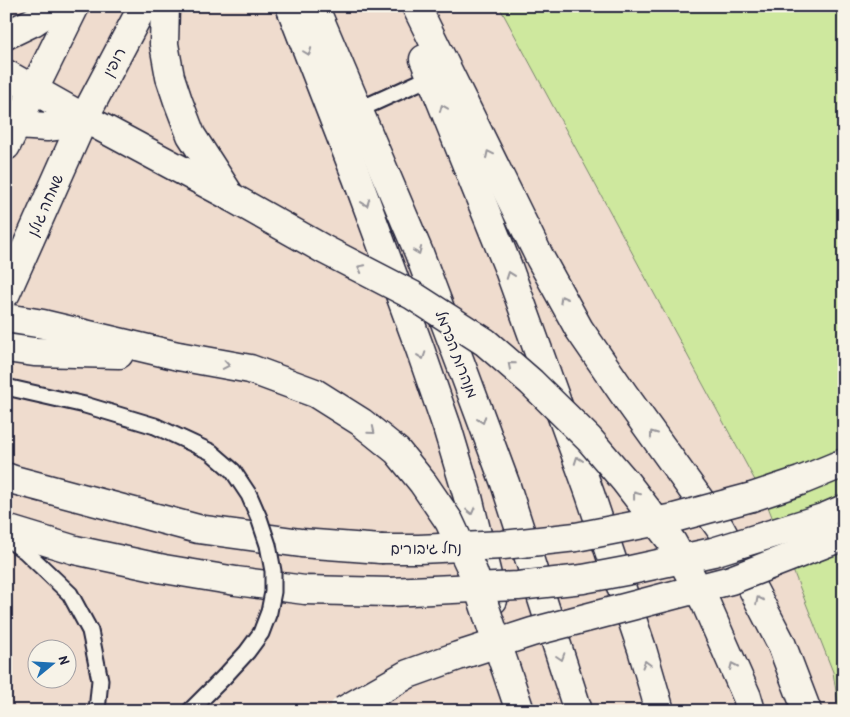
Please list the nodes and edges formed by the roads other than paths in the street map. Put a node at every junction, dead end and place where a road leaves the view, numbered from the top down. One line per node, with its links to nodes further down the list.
1 (57, 6): 9 (main road)
2 (75, 6): 12 (main road)
3 (143, 6): 14 (main road, רופין)
4 (165, 6): 16 (main road)
5 (290, 6): 31 (main road, one-way to 31)
6 (314, 6): 13 (main road, מנהרות הכרמל)
7 (403, 6): 11 (main road)
8 (416, 6): 36 (main road, one-way to 8)
9 (6, 35)
10 (6, 74): 12 (main road)
11 (431, 77): 13 (lane); 34 (main road, one-way to 11)
12 (35, 89): 14 (main road); 15 (main road)
13 (358, 110): 33 (main road, מנהרות הכרמל, one-way to 33)
14 (84, 118): 15 (main road); 16 (main road); 17 (main road, שמחה גולן)
15 (10, 130)
16 (231, 196): 35 (main road, one-way to 16, bridge)
17 (6, 293)
18 (6, 318): 20 (main road)
19 (6, 348): 20 (main road)
20 (178, 356): 32 (main road, one-way to 32, bridge)
21 (6, 387): 29 (lane, bridge)
22 (844, 463): 23 (main road, נחל גיבורים, bridge)
23 (6, 477)
24 (844, 509): 25 (main road, bridge)
25 (6, 529)
26 (844, 536): 30 (main road, bridge)
27 (6, 538): 28 (lane)
28 (97, 711)
29 (190, 711)
30 (342, 711)
31 (515, 711)
32 (520, 711)
33 (578, 711)
34 (660, 711)
35 (752, 711)
36 (806, 711)

